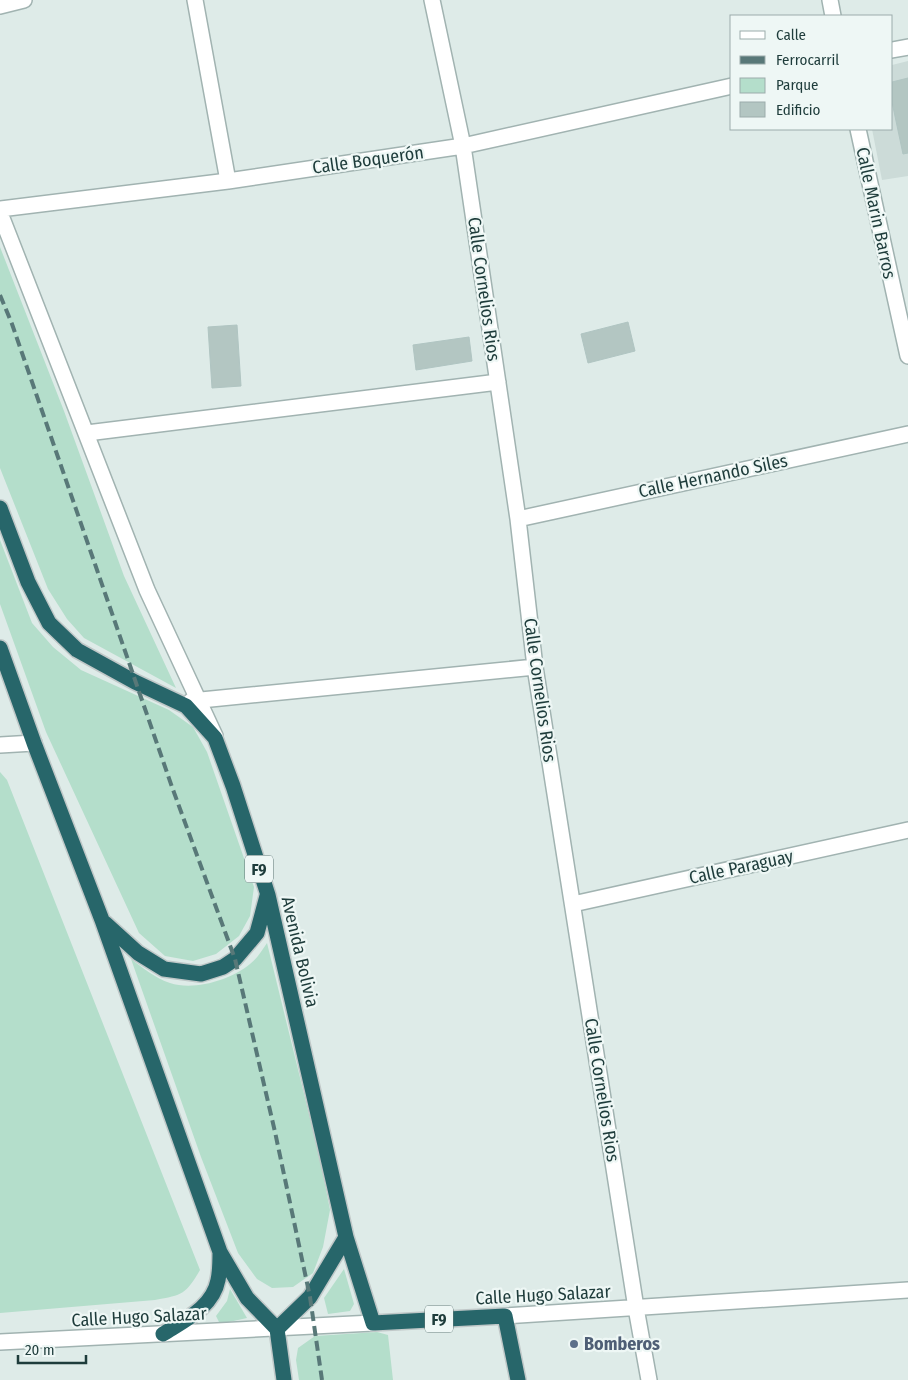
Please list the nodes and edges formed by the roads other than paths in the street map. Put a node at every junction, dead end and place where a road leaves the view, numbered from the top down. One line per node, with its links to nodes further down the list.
1 (24, 0): 5 (street)
2 (195, 0): 12 (street)
3 (432, 0): 11 (street, Calle Cornelios Rios)
4 (830, 0): 6 (street)
5 (0, 6)
6 (833, 15)
7 (908, 46): 8 (street)
8 (893, 50)
9 (730, 86): 11 (street, Calle Boquerón)
10 (858, 130): 14 (street, Calle Marin Barros)
11 (463, 146): 12 (street, Calle Boquerón); 15 (street, Calle Cornelios Rios)
12 (228, 180): 13 (street, Calle Boquerón)
13 (0, 211): 16 (street)
14 (908, 356)
15 (498, 382): 16 (street); 19 (street, Calle Cornelios Rios)
16 (87, 433): 22 (street)
17 (908, 434): 19 (street, Calle Hernando Siles)
18 (0, 508): 23 (highway, Avenida Bolivia / F9)
19 (518, 519): 21 (street, Calle Cornelios Rios)
20 (0, 648): 25 (highway)
21 (535, 667): 22 (street); 29 (street, Calle Cornelios Rios)
22 (199, 700): 23 (street); 24 (street)
23 (175, 701): 24 (highway, Avenida Bolivia / F9)
24 (215, 738): 28 (highway, Avenida Bolivia / F9)
25 (34, 743): 26 (street); 30 (highway)
26 (0, 745)
27 (908, 830): 29 (street, Calle Paraguay)
28 (268, 895): 30 (highway); 31 (highway, Avenida Bolivia / F9)
29 (573, 904): 34 (street, Calle Cornelios Rios)
30 (102, 920): 32 (highway)
31 (346, 1237): 36 (highway, Avenida Bolivia / F9); 37 (highway)
32 (220, 1252): 37 (highway); 38 (highway)
33 (908, 1290): 34 (street, Calle Hugo Salazar)
34 (636, 1308): 35 (street, Calle Hugo Salazar); 42 (street, Calle Cornelios Rios)
35 (505, 1316): 36 (highway, Calle Hugo Salazar / F9); 41 (highway)
36 (373, 1323): 37 (street, Calle Hugo Salazar)
37 (277, 1329): 38 (street, Calle Hugo Salazar); 40 (highway)
38 (163, 1334): 39 (street, Calle Hugo Salazar)
39 (0, 1342)
40 (284, 1380)
41 (518, 1380)
42 (650, 1380)

